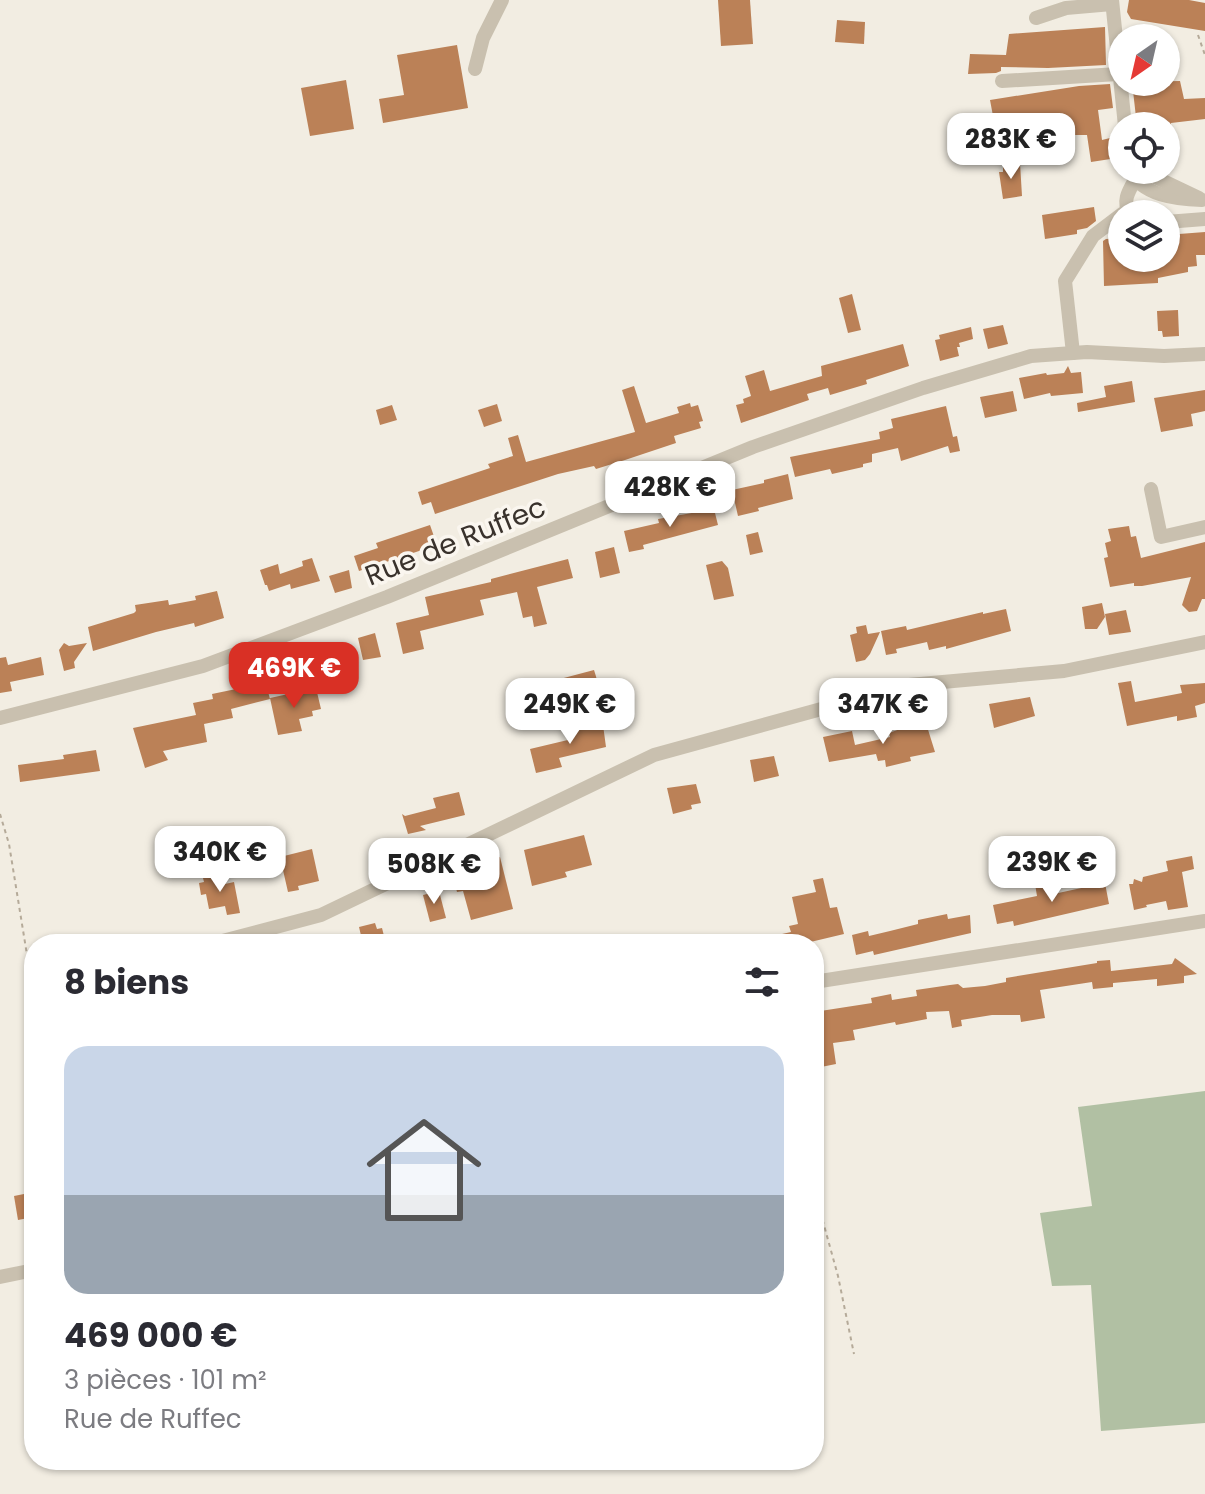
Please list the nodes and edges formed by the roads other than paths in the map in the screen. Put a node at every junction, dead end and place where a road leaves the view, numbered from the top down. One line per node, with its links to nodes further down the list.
1 (502, 0): 5 (street)
2 (1112, 2): 3 (street); 4 (street)
3 (1036, 18)
4 (1114, 24)
5 (475, 69)
6 (1108, 75): 7 (street)
7 (1002, 81)
8 (1145, 184): 9 (street)
9 (1203, 201)
10 (1205, 219): 11 (street)
11 (1180, 221)
12 (1108, 226): 13 (street)
13 (1073, 353): 14 (street, Rue de Ruffec); 18 (street, Rue de Ruffec)
14 (1205, 354)
15 (1151, 489): 16 (street)
16 (1205, 527)
17 (1205, 642): 20 (street)
18 (0, 718)
19 (1205, 921): 21 (street)
20 (249, 934)
21 (824, 980)
22 (24, 1272): 23 (street)
23 (0, 1277)

